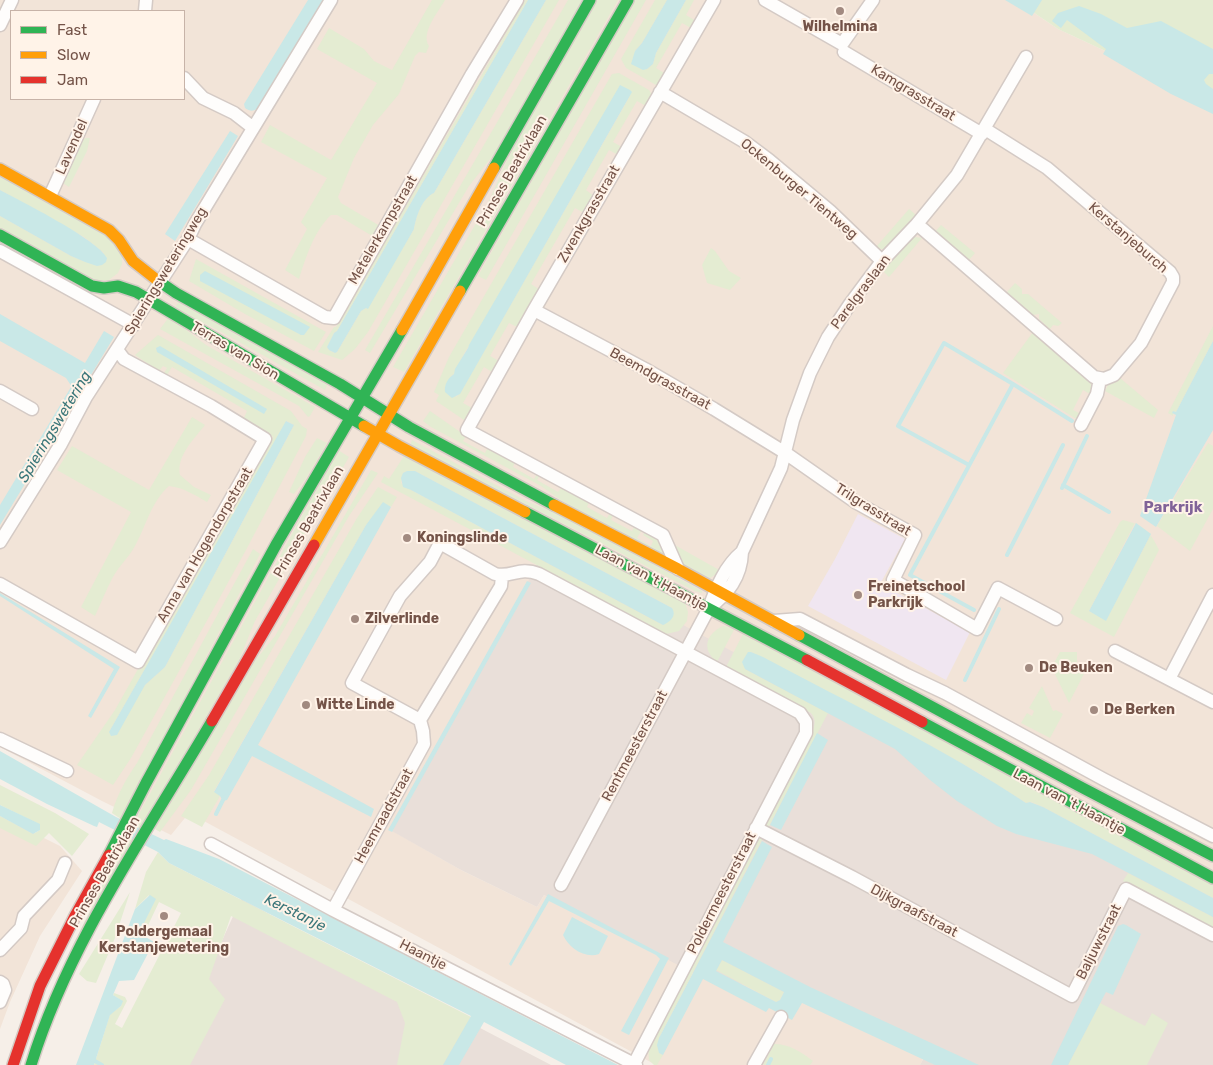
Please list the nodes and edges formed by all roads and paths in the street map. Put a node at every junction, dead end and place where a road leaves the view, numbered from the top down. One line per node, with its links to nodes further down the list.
1 (12, 0): 9 (street)
2 (330, 0): 15 (street, Spieringsweteringweg)
3 (517, 0): 21 (street, Metelerkampstraat)
4 (590, 0): 32 (street, Prinses Beatrixlaan)
5 (628, 0): 34 (street, Prinses Beatrixlaan)
6 (714, 0): 13 (street, Zwenkgrasstraat)
7 (765, 0): 10 (street, Kamgrasstraat)
8 (873, 0): 10 (street)
9 (0, 24)
10 (843, 48): 16 (street, Kamgrasstraat)
11 (1026, 57): 16 (street, Parelgraslaan)
12 (185, 79): 15 (street)
13 (660, 92): 23 (street, Ockenburger Tientweg); 27 (street, Zwenkgrasstraat)
14 (94, 100): 18 (street, Lavendel)
15 (252, 127): 21 (street, Spieringsweteringweg)
16 (983, 132): 19 (street, Parelgraslaan); 30 (street, Kerstanjeburch)
17 (0, 169): 18 (street, Terras van Sion)
18 (50, 196): 24 (street, Terras van Sion)
19 (917, 224): 23 (street, Parelgraslaan); 30 (street)
20 (0, 235): 24 (street, Terras van Sion)
21 (188, 239): 25 (street, Spieringsweteringweg)
22 (0, 250): 28 (street)
23 (882, 261): 39 (street, Parelgraslaan)
24 (126, 274): 25 (street, Terras van Sion); 26 (street, Terras van Sion)
25 (160, 283): 26 (street, Spieringsweteringweg); 32 (street, Terras van Sion)
26 (149, 300): 28 (street, Spieringsweteringweg); 35 (street, Terras van Sion)
27 (534, 310): 37 (street, Zwenkgrasstraat); 39 (street, Beemdgrasstraat)
28 (134, 325): 29 (street, Spieringsweteringweg)
29 (118, 351): 40 (street, Spieringsweteringweg); 43 (street, Anna van Hogendorpstraat)
30 (1100, 379): 36 (street)
31 (0, 391): 33 (street)
32 (362, 398): 34 (street, Terras van Sion); 35 (street, Prinses Beatrixlaan)
33 (32, 410)
34 (388, 414): 38 (street, Prinses Beatrixlaan); 41 (street, Laan van 't Haantje)
35 (351, 419): 38 (street, Terras van Sion); 78 (street, Prinses Beatrixlaan)
36 (1081, 425)
37 (467, 430): 41 (street, Laan van 't Haantje)
38 (377, 433): 46 (street, Laan van 't Haantje); 79 (street, Prinses Beatrixlaan)
39 (784, 452): 44 (street, Parelgraslaan); 47 (street, Trilgrasstraat)
40 (0, 542)
41 (678, 569): 44 (street, Laan van 't Haantje)
42 (502, 576): 50 (street); 55 (street); 55 (street)
43 (0, 584)
44 (721, 592): 46 (street, Parelgraslaan); 48 (street, Laan van 't Haantje)
45 (1213, 595): 51 (street)
46 (710, 608): 50 (street, Rentmeesterstraat); 56 (street, Laan van 't Haantje)
47 (1056, 619)
48 (773, 621): 52 (street); 54 (street, Laan van 't Haantje)
49 (1115, 651): 51 (street)
50 (685, 652): 63 (street, Poldermeesterstraat); 69 (street, Rentmeesterstraat)
51 (1169, 680): 53 (street)
52 (926, 683): 54 (street); 61 (street)
53 (1213, 702)
54 (937, 710): 56 (street); 58 (street, Laan van 't Haantje)
55 (420, 720): 70 (street, Heemraadstraat)
56 (925, 725): 60 (street, Laan van 't Haantje)
57 (0, 739): 59 (street)
58 (1021, 755): 60 (street); 62 (street, Laan van 't Haantje)
59 (67, 772)
60 (1012, 772): 68 (street, Laan van 't Haantje)
61 (1103, 779): 62 (street, Laan van 't Haantje); 64 (street)
62 (1079, 786): 66 (street, Laan van 't Haantje)
63 (756, 828): 74 (street, Dijkgraafstraat); 77 (street, Poldermeesterstraat)
64 (1213, 836)
65 (211, 844): 70 (street, Haantje)
66 (1213, 856)
67 (65, 863): 72 (street)
68 (1213, 878)
69 (561, 885)
70 (333, 910): 77 (street, Haantje)
71 (1213, 935): 74 (street, Baljuwstraat)
72 (0, 950)
73 (0, 982): 75 (street)
74 (1072, 996)
75 (0, 1002)
76 (781, 1016): 80 (street)
77 (635, 1064)
78 (13, 1065)
79 (31, 1065)
80 (754, 1065)

